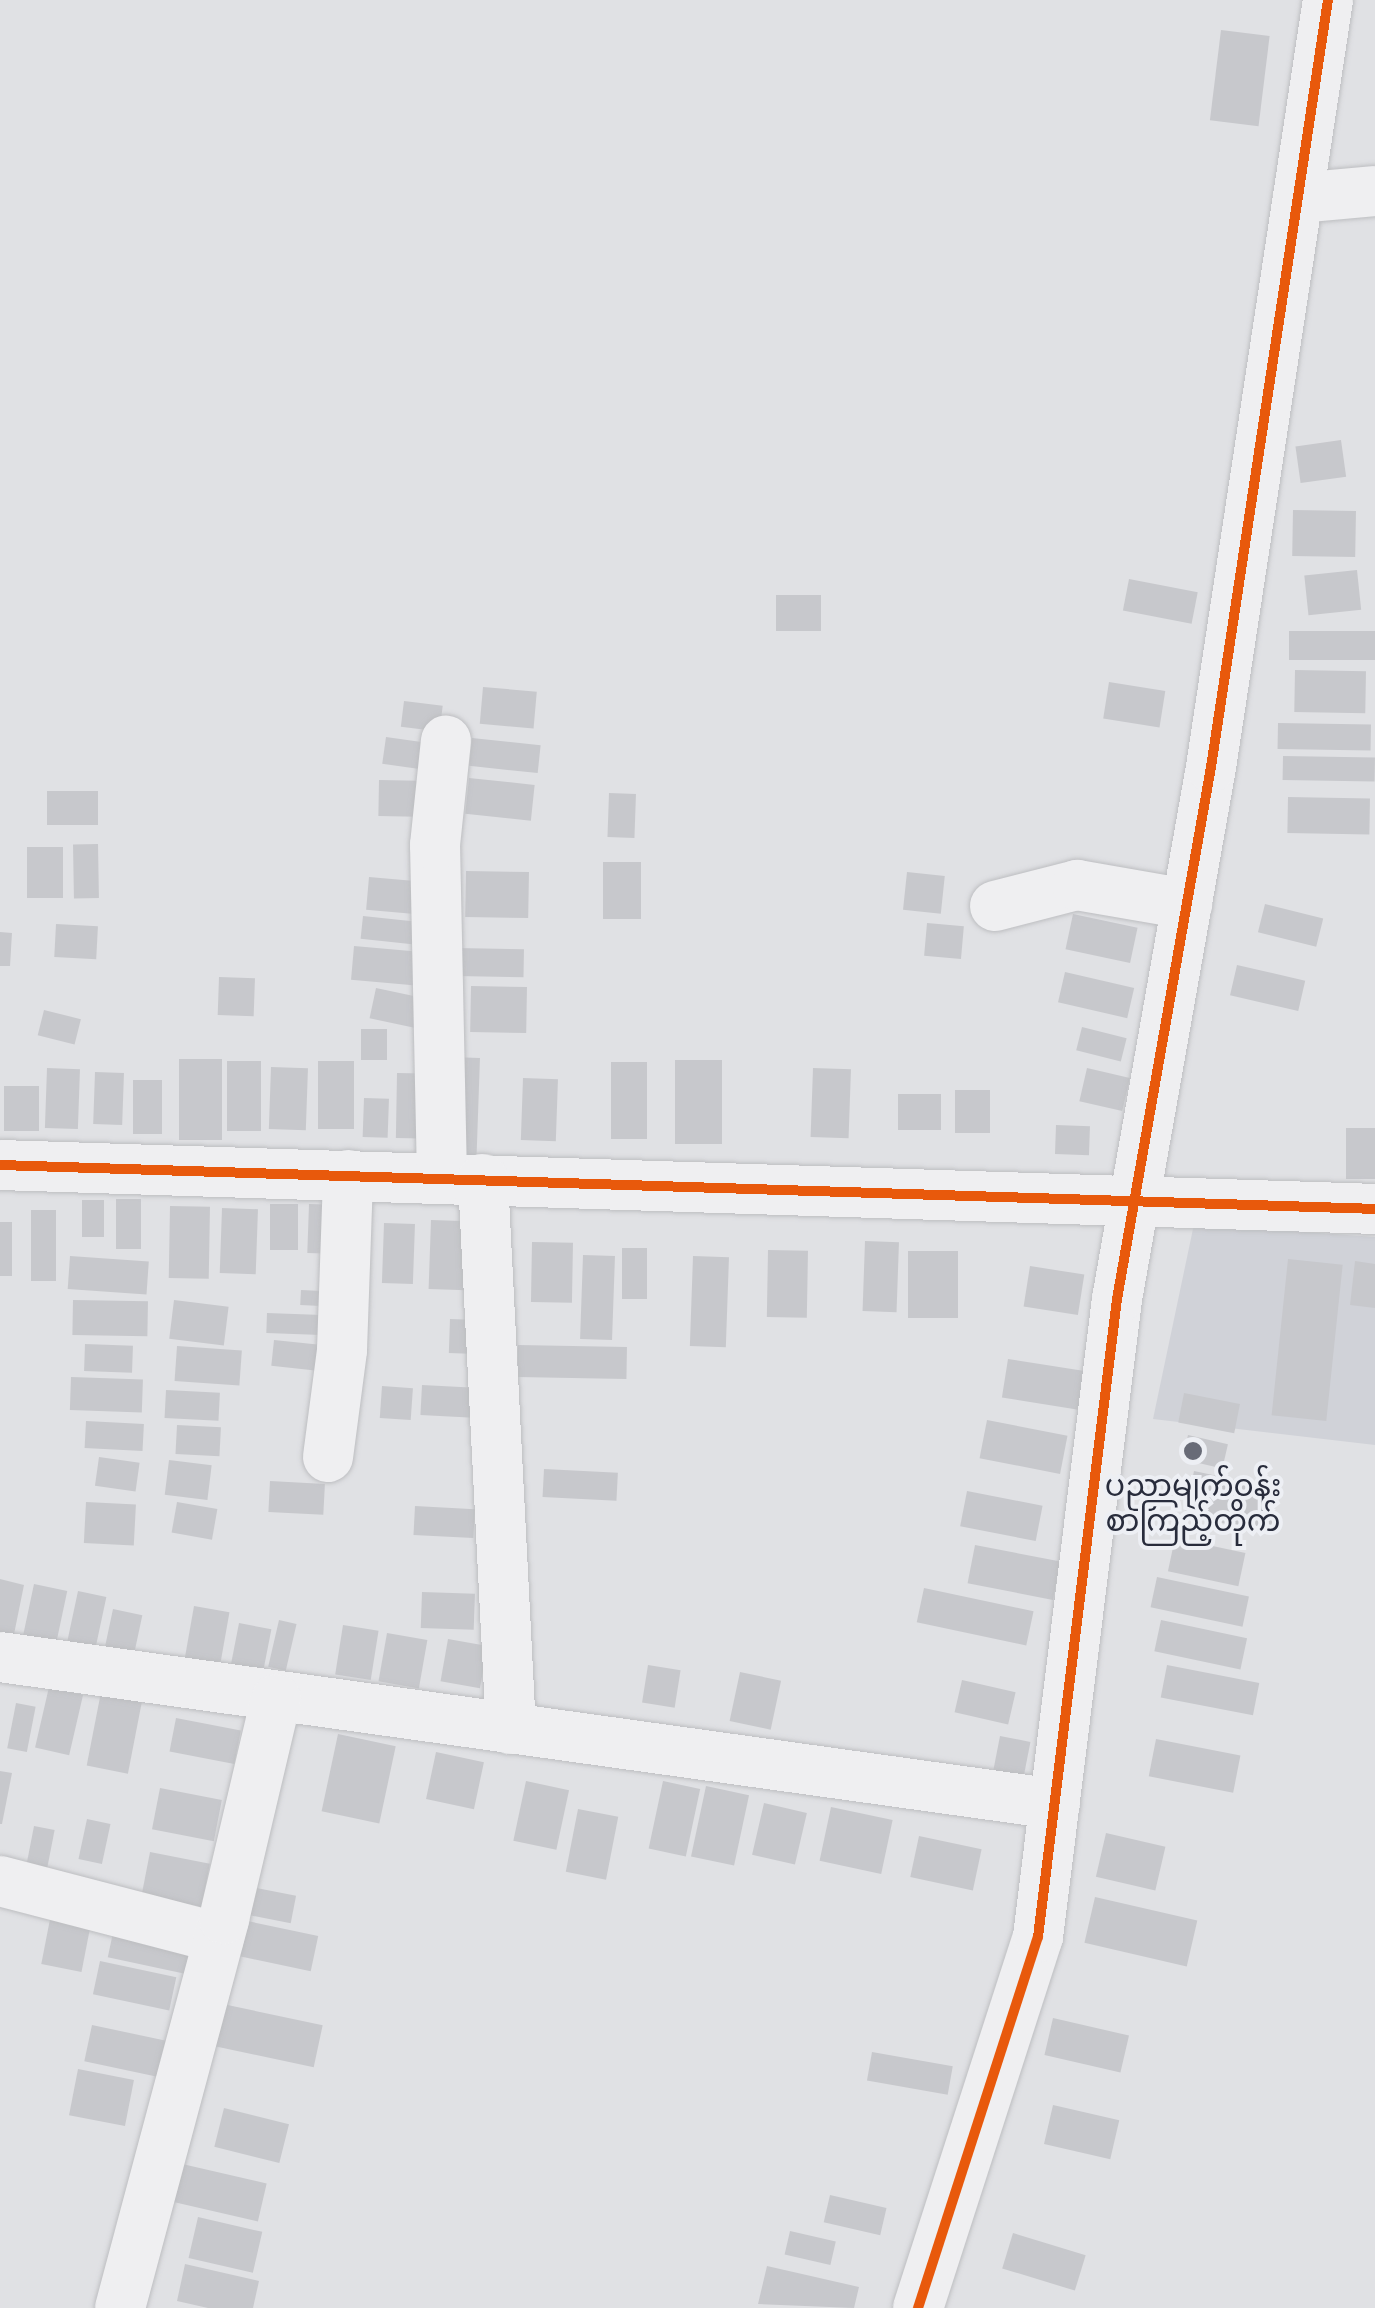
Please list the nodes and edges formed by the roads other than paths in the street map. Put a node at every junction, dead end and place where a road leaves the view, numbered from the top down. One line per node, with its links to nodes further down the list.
1 (1328, 0): 3 (street)
2 (1375, 191): 3 (street)
3 (1298, 198): 5 (street)
4 (446, 742): 9 (street)
5 (1187, 904): 6 (street); 10 (street)
6 (994, 906)
7 (0, 1165): 8 (street)
8 (348, 1175): 9 (street); 12 (street)
9 (462, 1178): 10 (street); 15 (street)
10 (1134, 1199): 11 (street); 16 (street)
11 (1375, 1209)
12 (328, 1457)
13 (0, 1657): 14 (street)
14 (276, 1698): 15 (street); 18 (street)
15 (511, 1729): 16 (street)
16 (1054, 1804): 20 (street)
17 (0, 1881): 18 (street)
18 (219, 1938): 19 (street)
19 (120, 2308)
20 (918, 2308)

